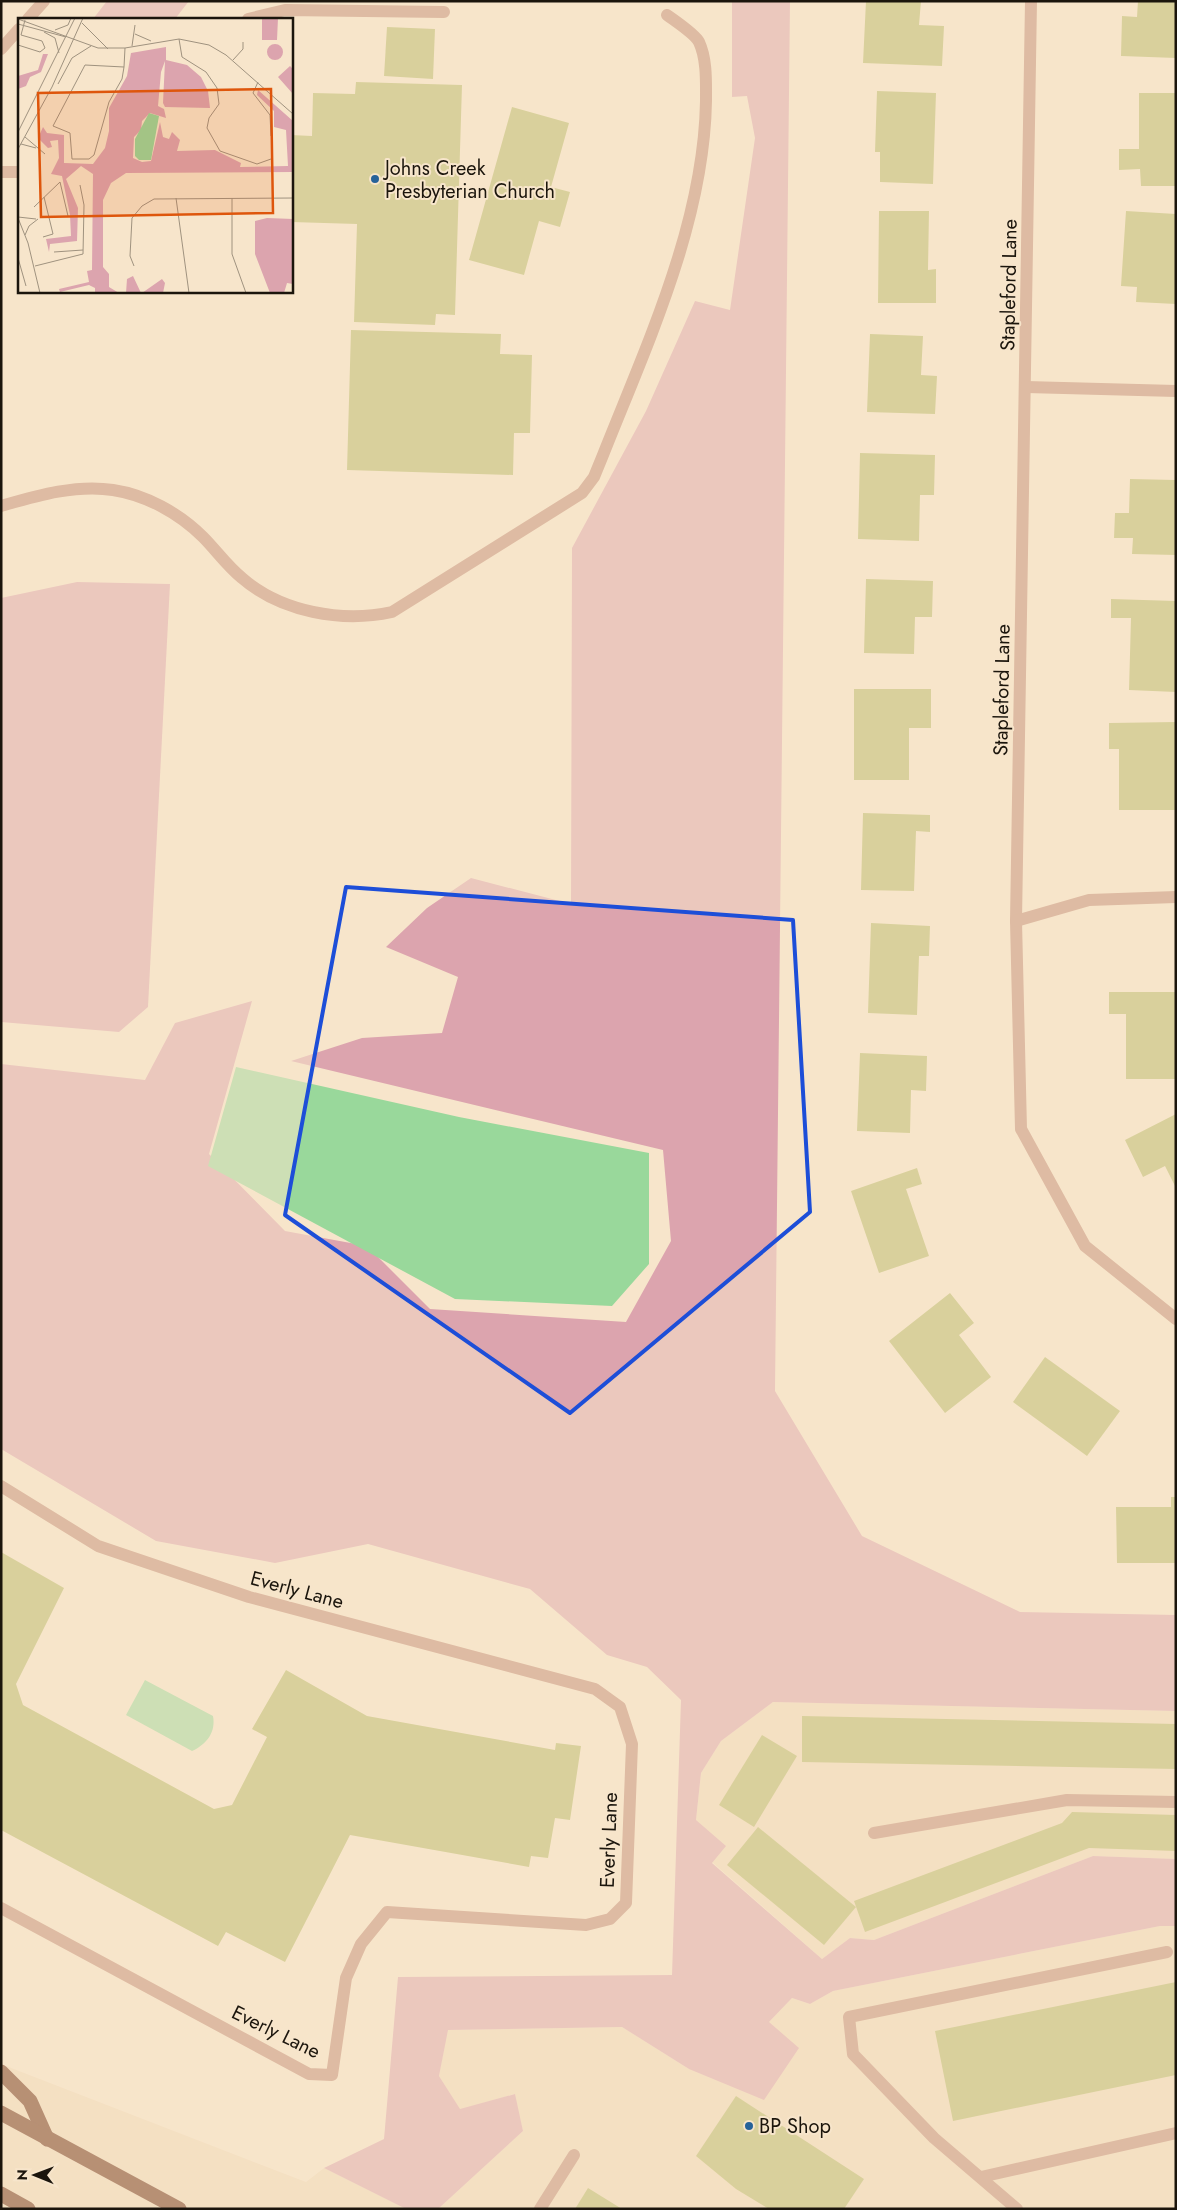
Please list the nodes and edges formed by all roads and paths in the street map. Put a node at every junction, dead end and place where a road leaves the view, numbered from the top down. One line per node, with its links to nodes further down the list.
1 (44, 1): 5 (street)
2 (1031, 1): 11 (street, Stapleford Lane)
3 (444, 12): 6 (street)
4 (667, 15): 13 (street)
5 (29, 18)
6 (252, 18)
7 (18, 30): 8 (street)
8 (1, 49)
9 (1, 172): 10 (street)
10 (18, 172)
11 (1026, 387): 12 (street); 15 (street, Stapleford Lane)
12 (1176, 391)
13 (1, 506)
14 (1176, 897): 15 (street)
15 (1016, 921): 16 (street, Stapleford Lane)
16 (1176, 1319)
17 (1, 1486): 20 (street, Everly Lane)
18 (1176, 1802): 19 (street)
19 (874, 1834)
20 (1, 1908)
21 (1167, 1952): 27 (street)
22 (1, 2072): 25 (highway)
23 (1, 2113): 25 (highway)
24 (1176, 2133): 27 (street)
25 (46, 2139): 30 (highway)
26 (574, 2155): 31 (street)
27 (981, 2177): 32 (street)
28 (1, 2194): 29 (highway)
29 (28, 2209)
30 (179, 2209)
31 (540, 2209)
32 (1017, 2209)

